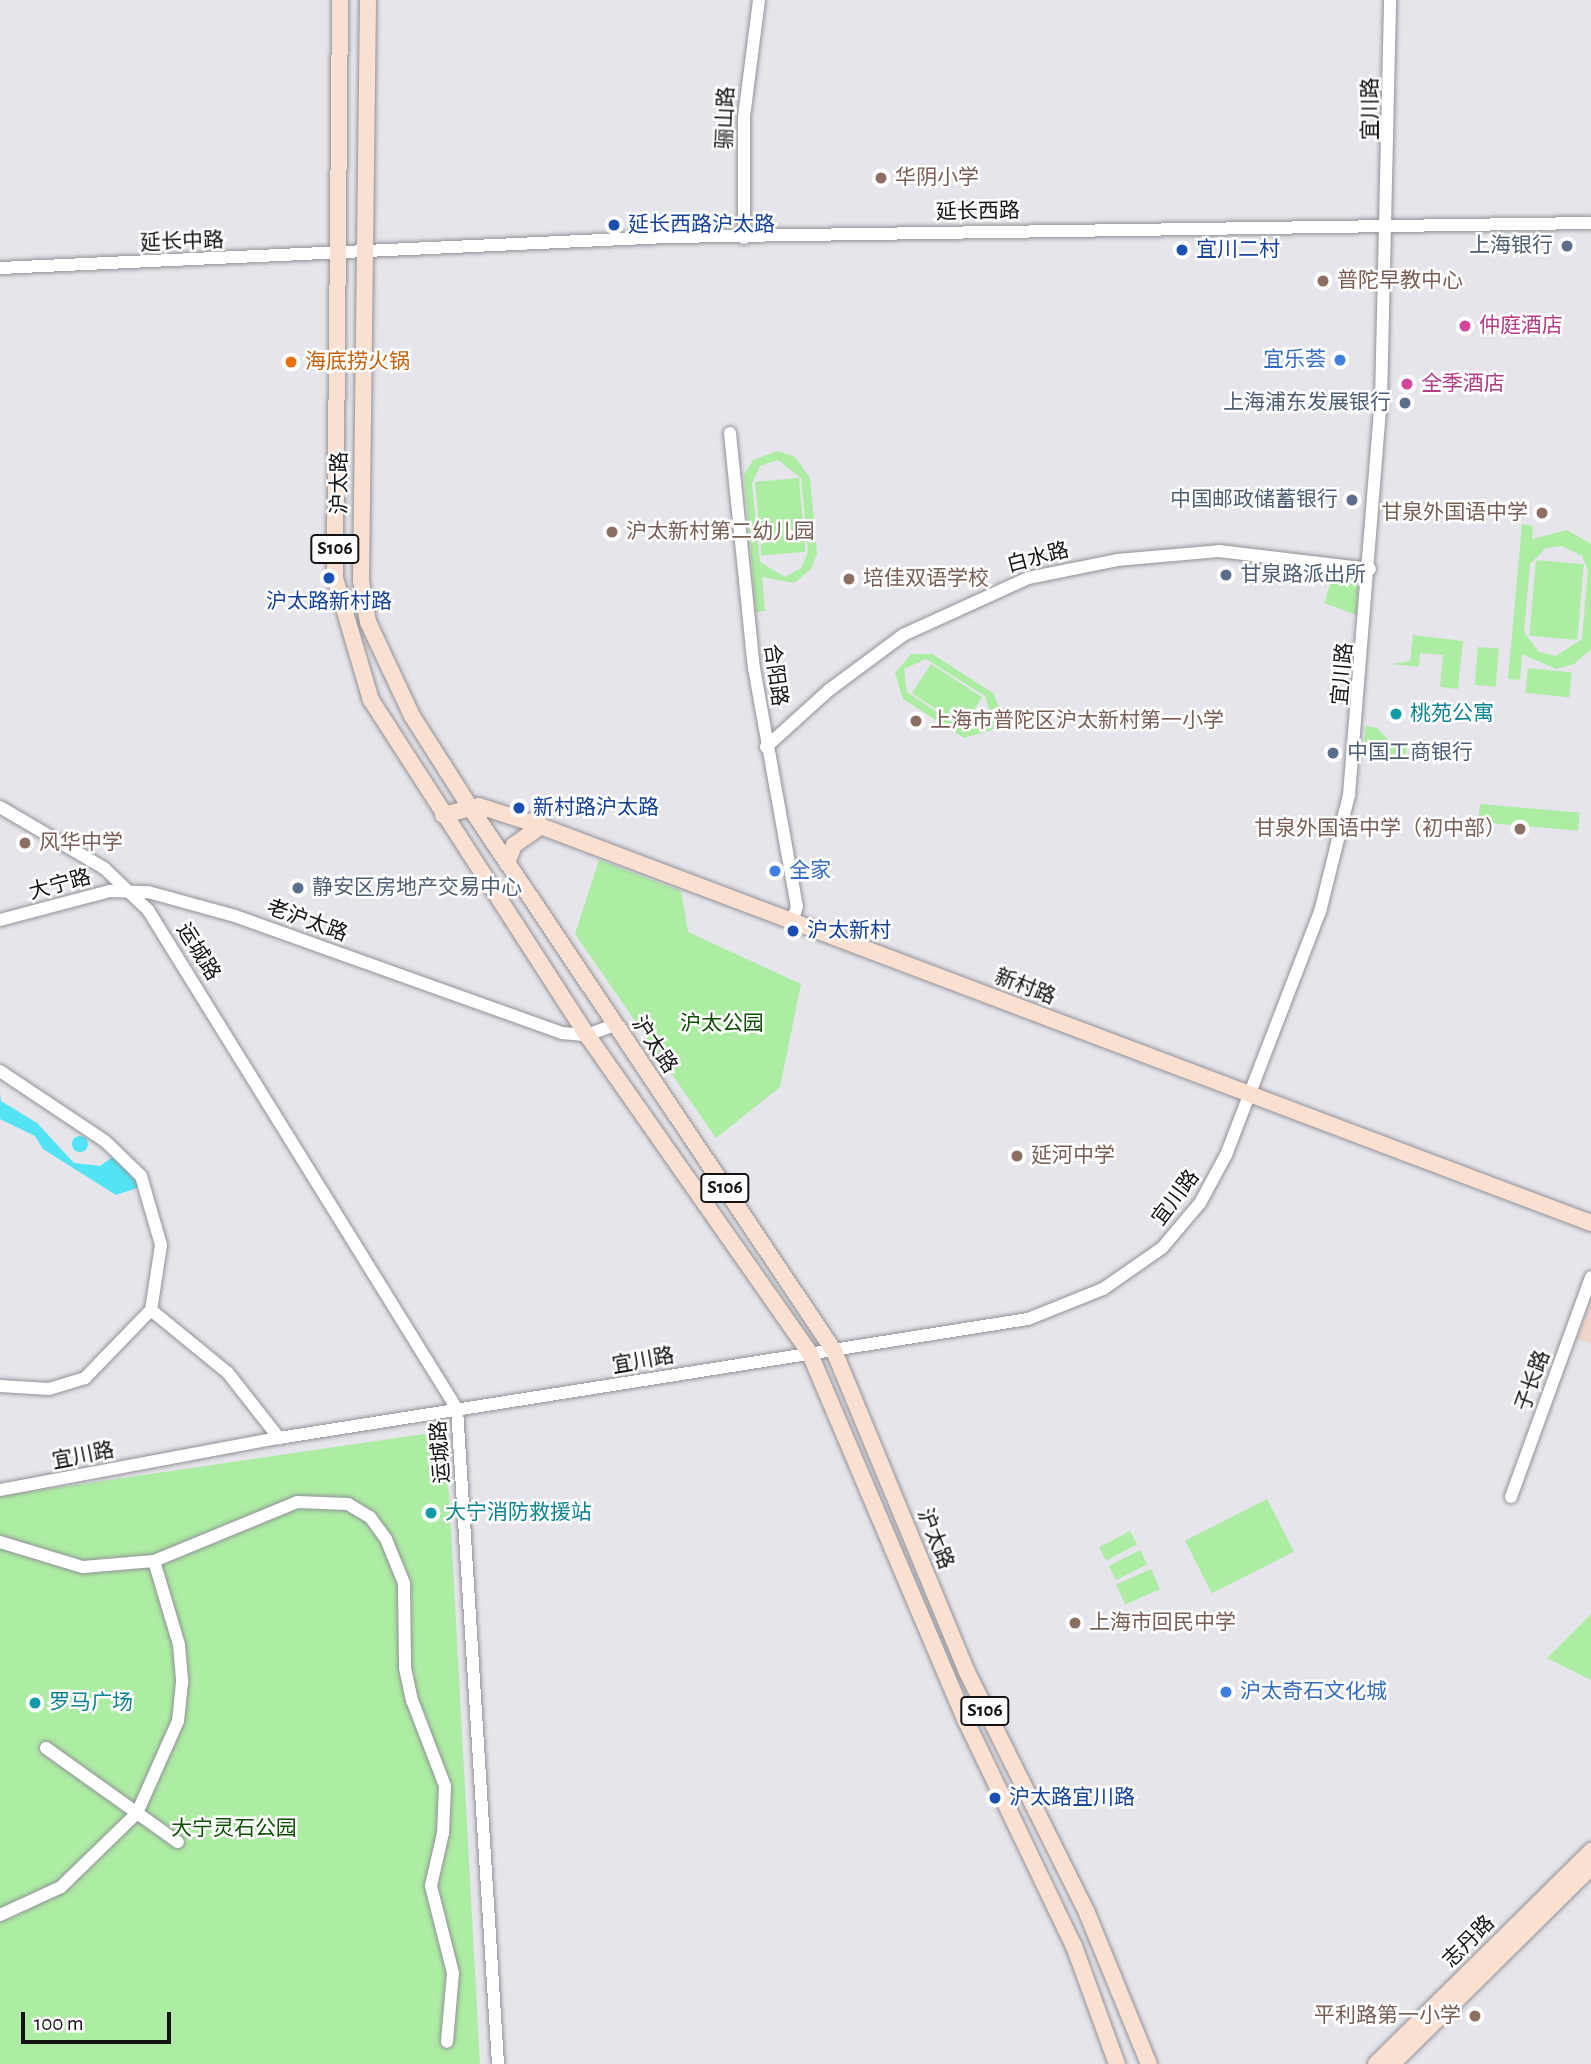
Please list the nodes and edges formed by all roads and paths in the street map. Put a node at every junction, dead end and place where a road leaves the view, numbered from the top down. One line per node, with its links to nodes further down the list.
1 (340, 0): 9 (main road, 沪太路 / S106)
2 (368, 0): 8 (main road, 沪太路 / S106)
3 (759, 0): 7 (street, 骊山路)
4 (1390, 0): 6 (street, 宜川路)
5 (1591, 223): 6 (street, 延长西路)
6 (1389, 225): 7 (street, 延长西路); 12 (street, 宜川路)
7 (744, 238): 8 (street, 延长西路)
8 (366, 255): 9 (street, 延长中路); 15 (main road, 沪太路 / S106)
9 (337, 257): 10 (street, 延长中路); 16 (main road, 沪太路 / S106)
10 (0, 268)
11 (730, 433): 13 (street, 合阳路)
12 (1370, 569): 13 (street, 白水路); 25 (street, 宜川路)
13 (766, 747): 21 (street, 合阳路)
14 (0, 807): 19 (street, 老沪太路)
15 (470, 807): 16 (main road); 17 (main road, 新村路); 18 (main road, 沪太路 / S106)
16 (443, 815): 23 (main road, 沪太路 / S106)
17 (541, 826): 18 (main road); 21 (main road, 新村路)
18 (507, 863): 22 (main road, 沪太路 / S106)
19 (130, 890): 20 (street, 大宁路); 23 (street, 老沪太路); 32 (street, 运城路)
20 (0, 920)
21 (793, 920): 25 (main road, 新村路)
22 (615, 1025): 23 (street, 老沪太路); 29 (main road, 沪太路 / S106)
23 (587, 1035): 30 (main road, 沪太路 / S106)
24 (0, 1071): 28 (street)
25 (1250, 1094): 26 (main road, 新村路); 29 (street, 宜川路)
26 (1591, 1223)
27 (1591, 1277): 35 (street, 子长路)
28 (150, 1310): 31 (street); 33 (street)
29 (834, 1351): 30 (street, 宜川路); 47 (main road, 沪太路 / S106)
30 (810, 1354): 32 (street, 宜川路); 46 (main road, 沪太路 / S106)
31 (0, 1385)
32 (457, 1409): 33 (street, 宜川路); 45 (street, 运城路)
33 (279, 1438): 34 (street, 宜川路)
34 (0, 1490)
35 (1511, 1497)
36 (0, 1542): 37 (street)
37 (154, 1560): 39 (street); 44 (street)
38 (46, 1748): 39 (street)
39 (137, 1813): 40 (street); 43 (street)
40 (178, 1842)
41 (1591, 1851): 42 (main road, 志丹路)
42 (1587, 1869): 48 (main road, 志丹路); 49 (main road, 志丹路)
43 (0, 1915)
44 (447, 2042)
45 (498, 2064)
46 (1117, 2064)
47 (1149, 2064)
48 (1376, 2064)
49 (1392, 2064)

